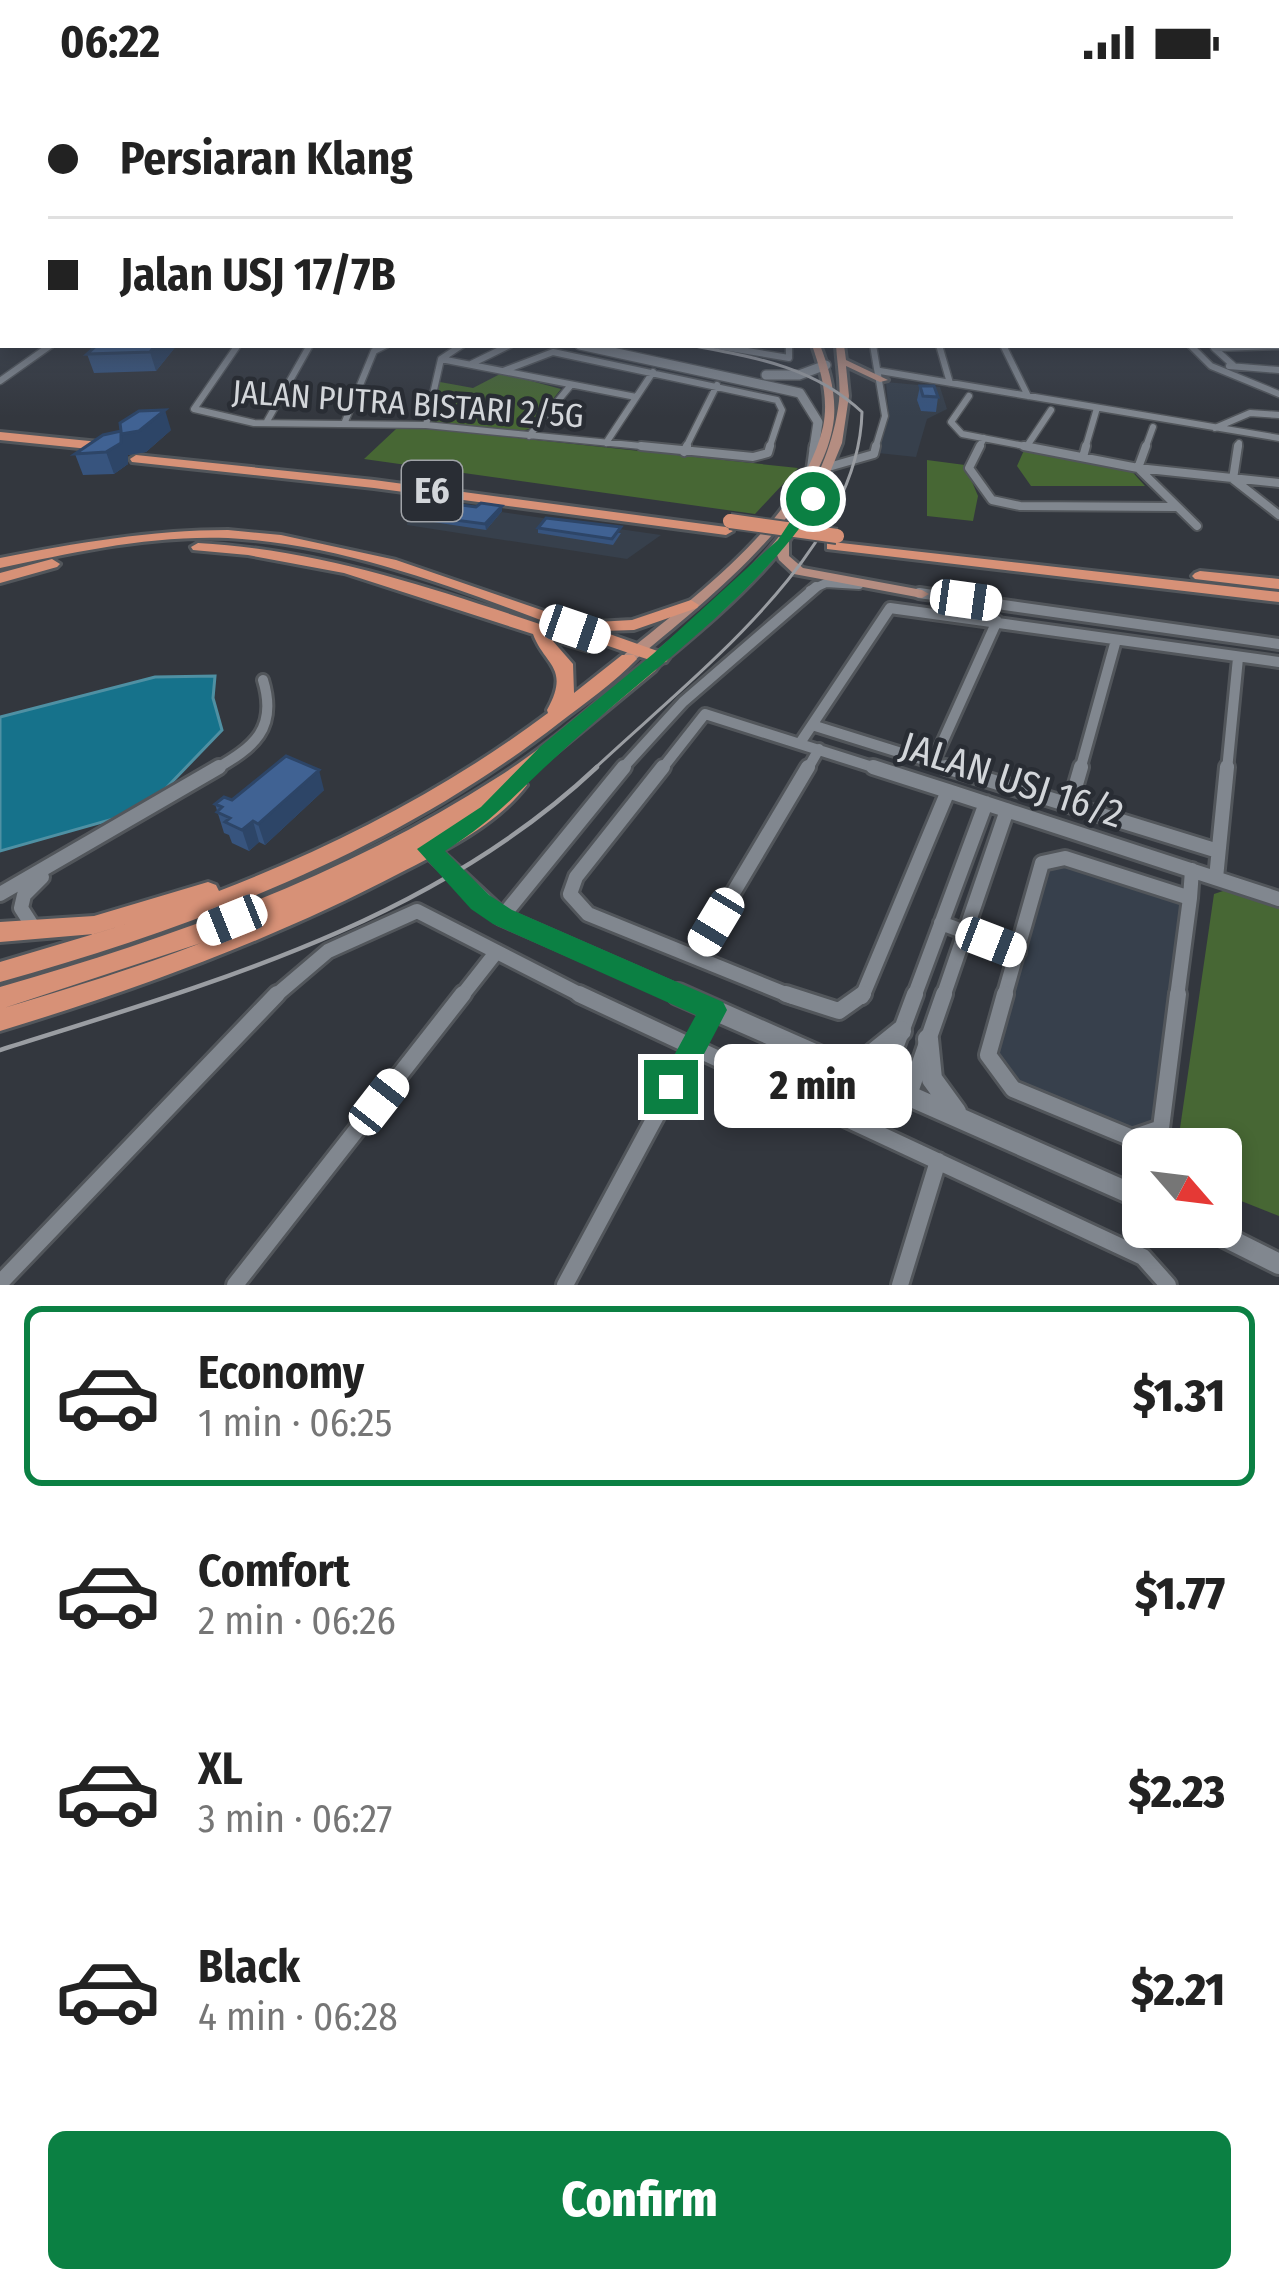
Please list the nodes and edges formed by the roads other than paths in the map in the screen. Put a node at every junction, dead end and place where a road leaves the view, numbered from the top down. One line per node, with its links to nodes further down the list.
1 (47, 348): 29 (street)
2 (236, 348): 41 (street, JALAN PUTRA BISTARI 2/5G)
3 (308, 348): 41 (street)
4 (381, 348): 42 (street)
5 (458, 348): 19 (street)
6 (504, 348): 22 (street)
7 (593, 348): 61 (main road)
8 (624, 348): 21 (main road)
9 (737, 348): 10 (street)
10 (789, 348)
11 (818, 348): 21 (main road)
12 (826, 348): 21 (main road)
13 (841, 348): 20 (main road)
14 (874, 348): 28 (street)
15 (941, 348): 30 (street)
16 (1005, 348): 35 (street)
17 (1193, 348): 23 (street)
18 (1215, 348): 24 (street)
19 (441, 359): 22 (street); 43 (street)
20 (844, 362): 28 (main road); 60 (main road)
21 (825, 363): 61 (main road)
22 (471, 364): 26 (street)
23 (1211, 366): 24 (street); 33 (street)
24 (1234, 366): 25 (street)
25 (1279, 370)
26 (502, 371): 27 (street); 31 (street)
27 (653, 372): 32 (street); 36 (street)
28 (881, 376): 30 (street); 60 (street)
29 (0, 381)
30 (950, 383): 35 (street)
31 (571, 385): 36 (street); 48 (street)
32 (717, 386): 56 (street); 56 (street, JALAN PUTRA BISTARI 2/5G)
33 (1279, 394)
34 (969, 396): 49 (street)
35 (1028, 396): 37 (street)
36 (636, 397): 51 (street)
37 (1097, 408): 39 (street); 44 (street)
38 (1051, 410): 53 (street)
39 (1110, 410): 44 (street); 46 (street)
40 (1279, 415): 46 (street)
41 (266, 423): 42 (street, JALAN PUTRA BISTARI 2/5G)
42 (344, 424): 43 (street, JALAN PUTRA BISTARI 2/5G)
43 (426, 424): 48 (street, JALAN PUTRA BISTARI 2/5G)
44 (1095, 424): 59 (street)
45 (1153, 427): 62 (street)
46 (1215, 428): 50 (street)
47 (0, 436): 55 (highway)
48 (529, 436): 51 (street, JALAN PUTRA BISTARI 2/5G)
49 (984, 438): 53 (street); 65 (street)
50 (1279, 438)
51 (606, 443): 56 (street, JALAN PUTRA BISTARI 2/5G)
52 (1239, 443): 63 (street)
53 (1028, 446): 59 (street)
54 (0, 447): 58 (highway)
55 (119, 448)
56 (684, 452)
57 (143, 455): 68 (highway, E6)
58 (104, 456)
59 (1082, 457): 62 (street)
60 (832, 466): 69 (main road)
61 (812, 468): 75 (main road)
62 (1138, 468): 63 (street); 65 (street)
63 (1233, 479): 64 (street); 66 (street)
64 (1279, 483)
65 (1176, 507): 67 (street)
66 (1279, 515)
67 (1198, 526)
68 (835, 541): 72 (highway, E6); 74 (highway, E6)
69 (784, 543): 73 (main road); 82 (main road)
70 (0, 563): 76 (highway)
71 (0, 578): 78 (highway)
72 (1279, 584)
73 (922, 594): 80 (street); 104 (street)
74 (1279, 597)
75 (691, 604): 76 (highway); 82 (main road)
76 (544, 618): 82 (highway)
77 (997, 621): 79 (street); 86 (street); 90 (street)
78 (518, 624): 82 (highway); 85 (highway)
79 (1116, 640): 81 (street); 93 (street)
80 (1279, 644)
81 (1238, 658): 83 (street); 97 (street)
82 (644, 659): 85 (highway); 89 (highway)
83 (1279, 662)
84 (263, 680): 98 (street)
85 (551, 720): 95 (highway)
86 (812, 725): 87 (street); 90 (street, JALAN USJ 16/2)
87 (800, 743): 88 (street, JALAN USJ 16/2); 111 (street, JALAN USJ 16/2)
88 (819, 749): 91 (street, JALAN USJ 16/2); 111 (street)
89 (549, 751): 96 (highway); 113 (highway)
90 (933, 763): 93 (street, JALAN USJ 16/2)
91 (948, 791): 92 (street, JALAN USJ 16/2); 111 (street)
92 (986, 803): 94 (street, JALAN USJ 16/2); 105 (street)
93 (1070, 805): 97 (street, JALAN USJ 16/2)
94 (1007, 810): 99 (street, JALAN USJ 16/2); 107 (street)
95 (343, 845): 106 (highway); 112 (highway)
96 (429, 849): 104 (street); 115 (highway)
97 (1219, 851): 100 (street)
98 (52, 866): 101 (street); 106 (street)
99 (1192, 870): 100 (street, JALAN USJ 16/2); 102 (street)
100 (1216, 878): 103 (street, JALAN USJ 16/2)
101 (0, 894)
102 (1190, 898): 109 (street); 109 (street)
103 (1279, 899)
104 (502, 917): 114 (street)
105 (941, 923): 107 (street); 116 (street)
106 (35, 930): 108 (highway)
107 (965, 932): 109 (street); 117 (street)
108 (2, 933)
109 (1018, 952)
110 (494, 956): 118 (street); 127 (street); 128 (street)
111 (695, 957)
112 (0, 972)
113 (0, 998)
114 (713, 1010): 118 (street); 119 (street)
115 (0, 1020)
116 (901, 1031): 119 (street); 120 (street)
117 (928, 1039): 121 (street); 122 (street)
118 (693, 1047): 123 (street); 129 (street)
119 (831, 1062): 120 (street)
120 (882, 1083): 121 (street)
121 (909, 1095): 122 (street)
122 (964, 1119): 124 (street)
123 (938, 1160): 130 (street); 131 (street)
124 (1122, 1190)
125 (1242, 1246): 126 (street)
126 (1279, 1264)
127 (0, 1282)
128 (235, 1285)
129 (565, 1285)
130 (900, 1285)
131 (1168, 1285)

